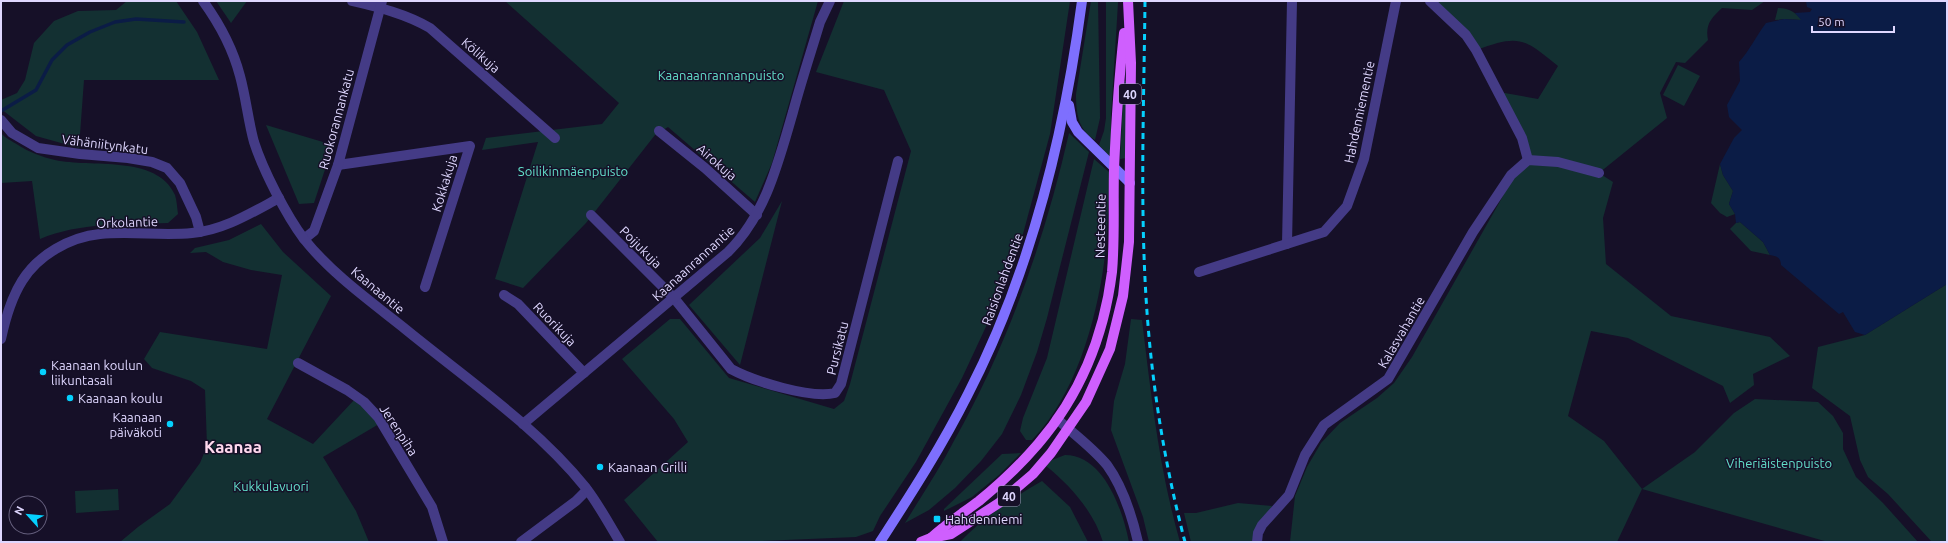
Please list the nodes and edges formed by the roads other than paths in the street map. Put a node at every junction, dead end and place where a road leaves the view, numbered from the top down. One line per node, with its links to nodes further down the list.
1 (203, 1): 20 (street, Kaanaantie)
2 (352, 1): 8 (street, Kölikuja)
3 (830, 1): 22 (street, Kaanaanrannantie)
4 (1082, 1): 10 (main road, Raisionlahdentie)
5 (1292, 1): 25 (street)
6 (1396, 1): 25 (street, Hahdenniementie)
7 (1430, 1): 14 (street)
8 (381, 4): 13 (street, Kölikuja); 16 (street, Ruokorannankatu)
9 (1128, 4): 17 (main road, Nesteentie / 40); 19 (main road, Nesteentie / 40)
10 (1068, 95): 17 (main road); 41 (main road, Raisionlahdentie)
11 (1, 120): 23 (street, Vähäniitynkatu)
12 (659, 131): 22 (street, Airokuja)
13 (555, 138)
14 (1528, 160): 18 (street); 44 (street, Kalasvahantie)
15 (898, 161): 29 (street, Pursikatu)
16 (338, 165): 24 (street, Ruokorannankatu); 27 (street, Kokkakuja)
17 (1114, 168): 19 (main road); 33 (main road, Nesteentie / 40)
18 (1599, 173)
19 (1130, 183): 35 (main road, Nesteentie / 40)
20 (279, 198): 23 (street, Orkolantie); 24 (street, Kaanaantie)
21 (591, 214): 29 (street, Poijukuja)
22 (757, 215): 29 (street, Kaanaanrannantie)
23 (200, 232): 30 (street, Orkolantie)
24 (304, 239): 34 (street, Kaanaantie)
25 (1287, 244): 26 (street, Hahdenniementie)
26 (1199, 272)
27 (425, 287)
28 (504, 295): 32 (street, Ruorikuja)
29 (674, 298): 32 (street, Kaanaanrannantie)
30 (2, 333)
31 (298, 363): 38 (street, Jerenpiha)
32 (584, 373): 34 (street, Kaanaanrannantie)
33 (1057, 419): 35 (street); 37 (main road, 40)
34 (523, 424): 36 (street, Kaanaantie)
35 (1069, 429): 37 (main road, 40); 43 (street)
36 (587, 490): 39 (street); 40 (street, Kaanaantie)
37 (932, 540): 42 (main road, 40)
38 (443, 542)
39 (521, 542)
40 (620, 542)
41 (880, 542)
42 (921, 542)
43 (1138, 542)
44 (1257, 542)

